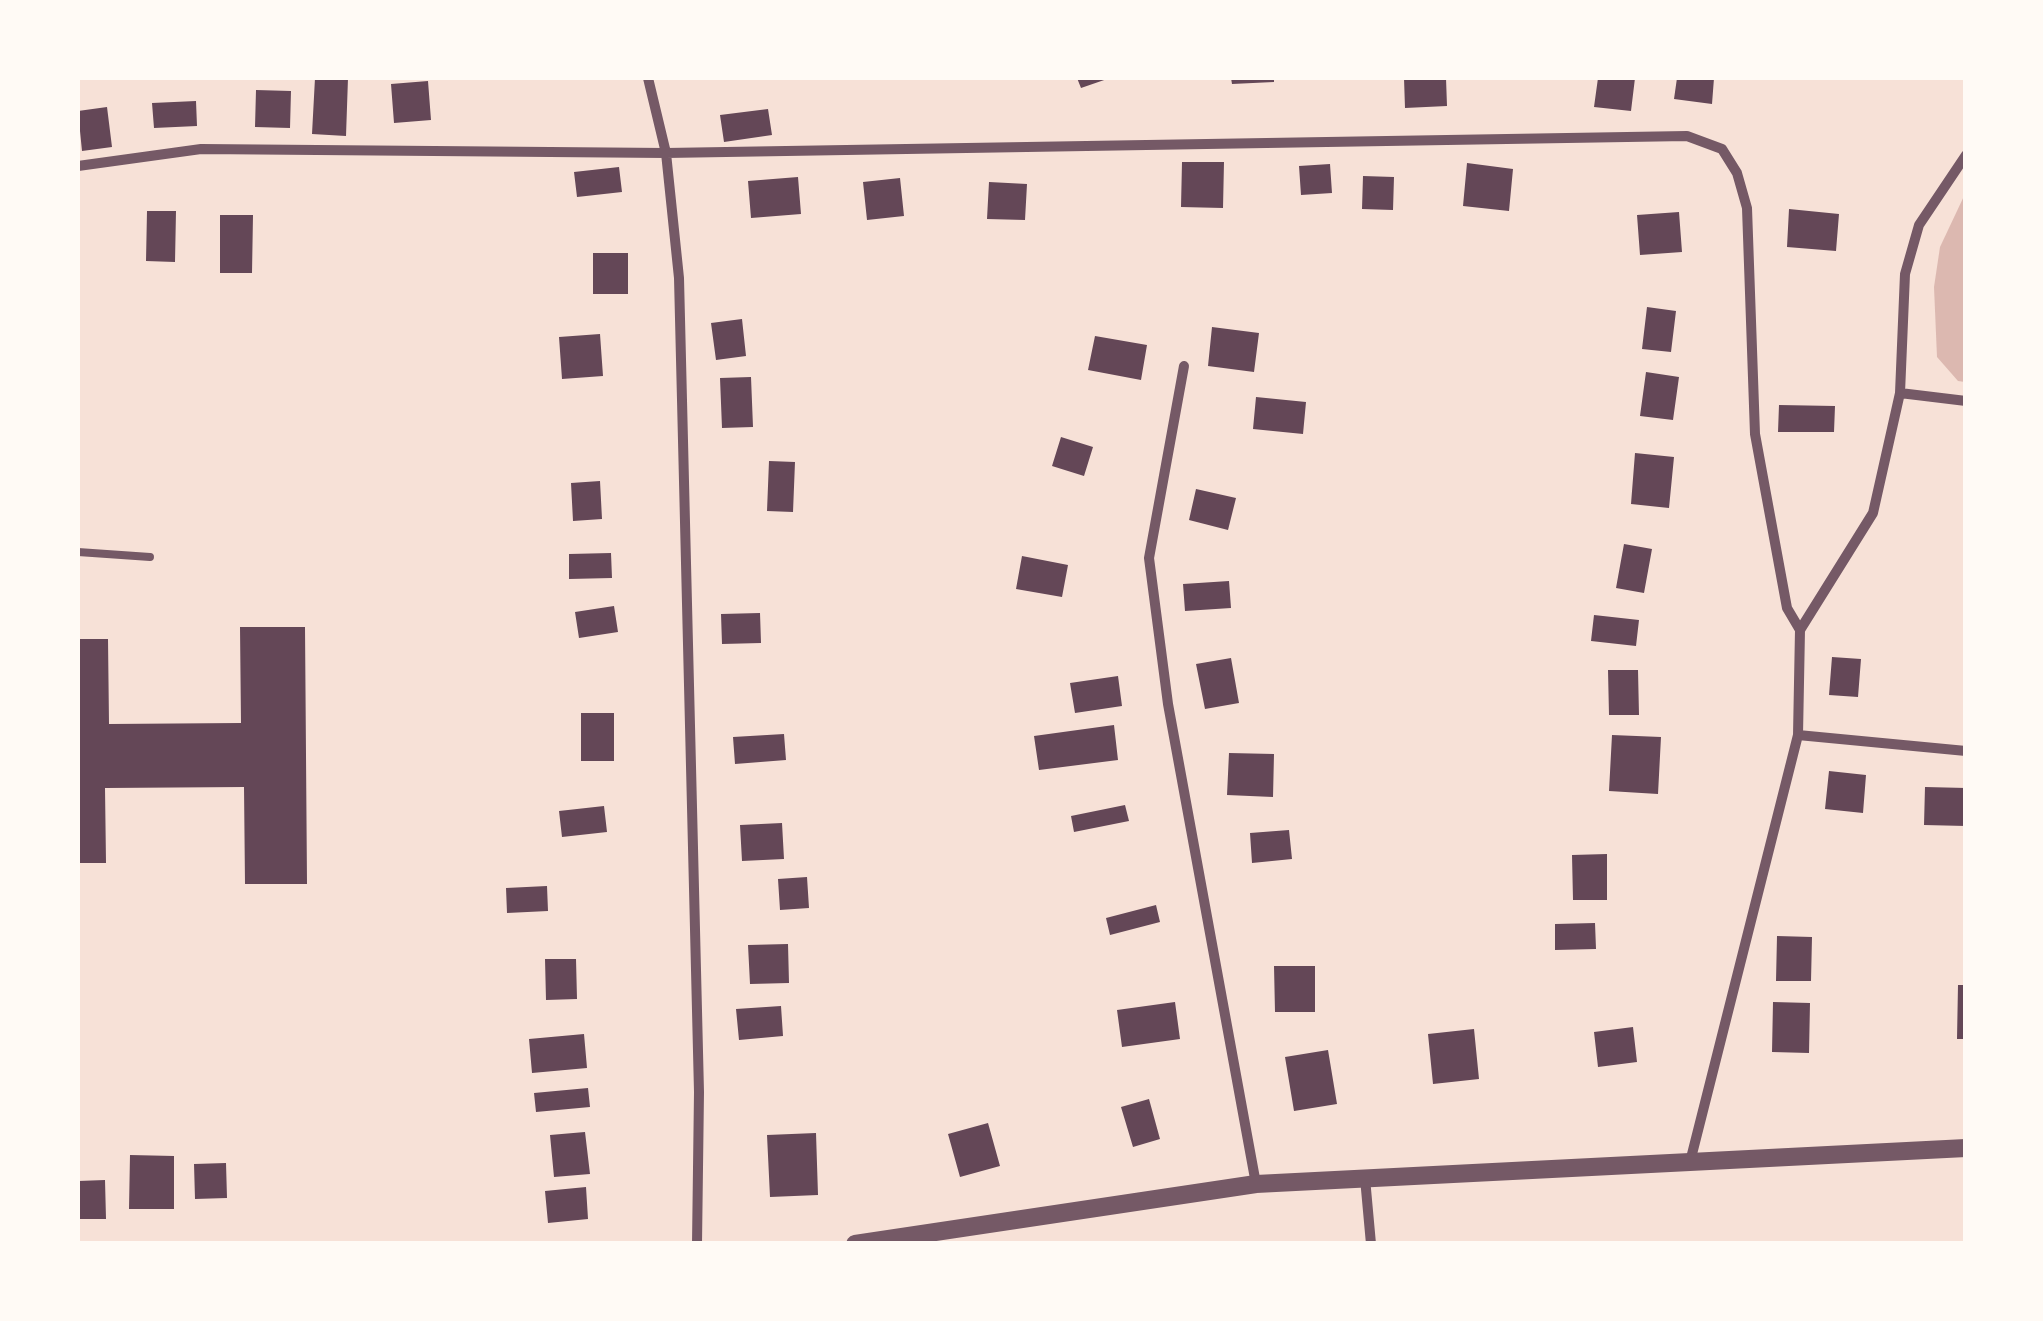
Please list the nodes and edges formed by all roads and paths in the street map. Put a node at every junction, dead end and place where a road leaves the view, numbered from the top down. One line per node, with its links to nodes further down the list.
1 (648, 78): 2 (street)
2 (666, 152): 4 (street); 10 (street); 17 (street)
3 (1966, 155): 6 (street)
4 (78, 166)
5 (1184, 366): 16 (street)
6 (1900, 393): 7 (street); 10 (street)
7 (1966, 401)
8 (78, 552): 9 (lane)
9 (150, 558)
10 (1800, 630): 11 (street)
11 (1798, 735): 12 (street); 14 (street)
12 (1966, 752)
13 (1966, 1148): 14 (street)
14 (1690, 1162): 15 (street)
15 (1365, 1178): 16 (street); 19 (street)
16 (1256, 1184): 18 (street)
17 (696, 1244)
18 (855, 1244)
19 (1371, 1244)

